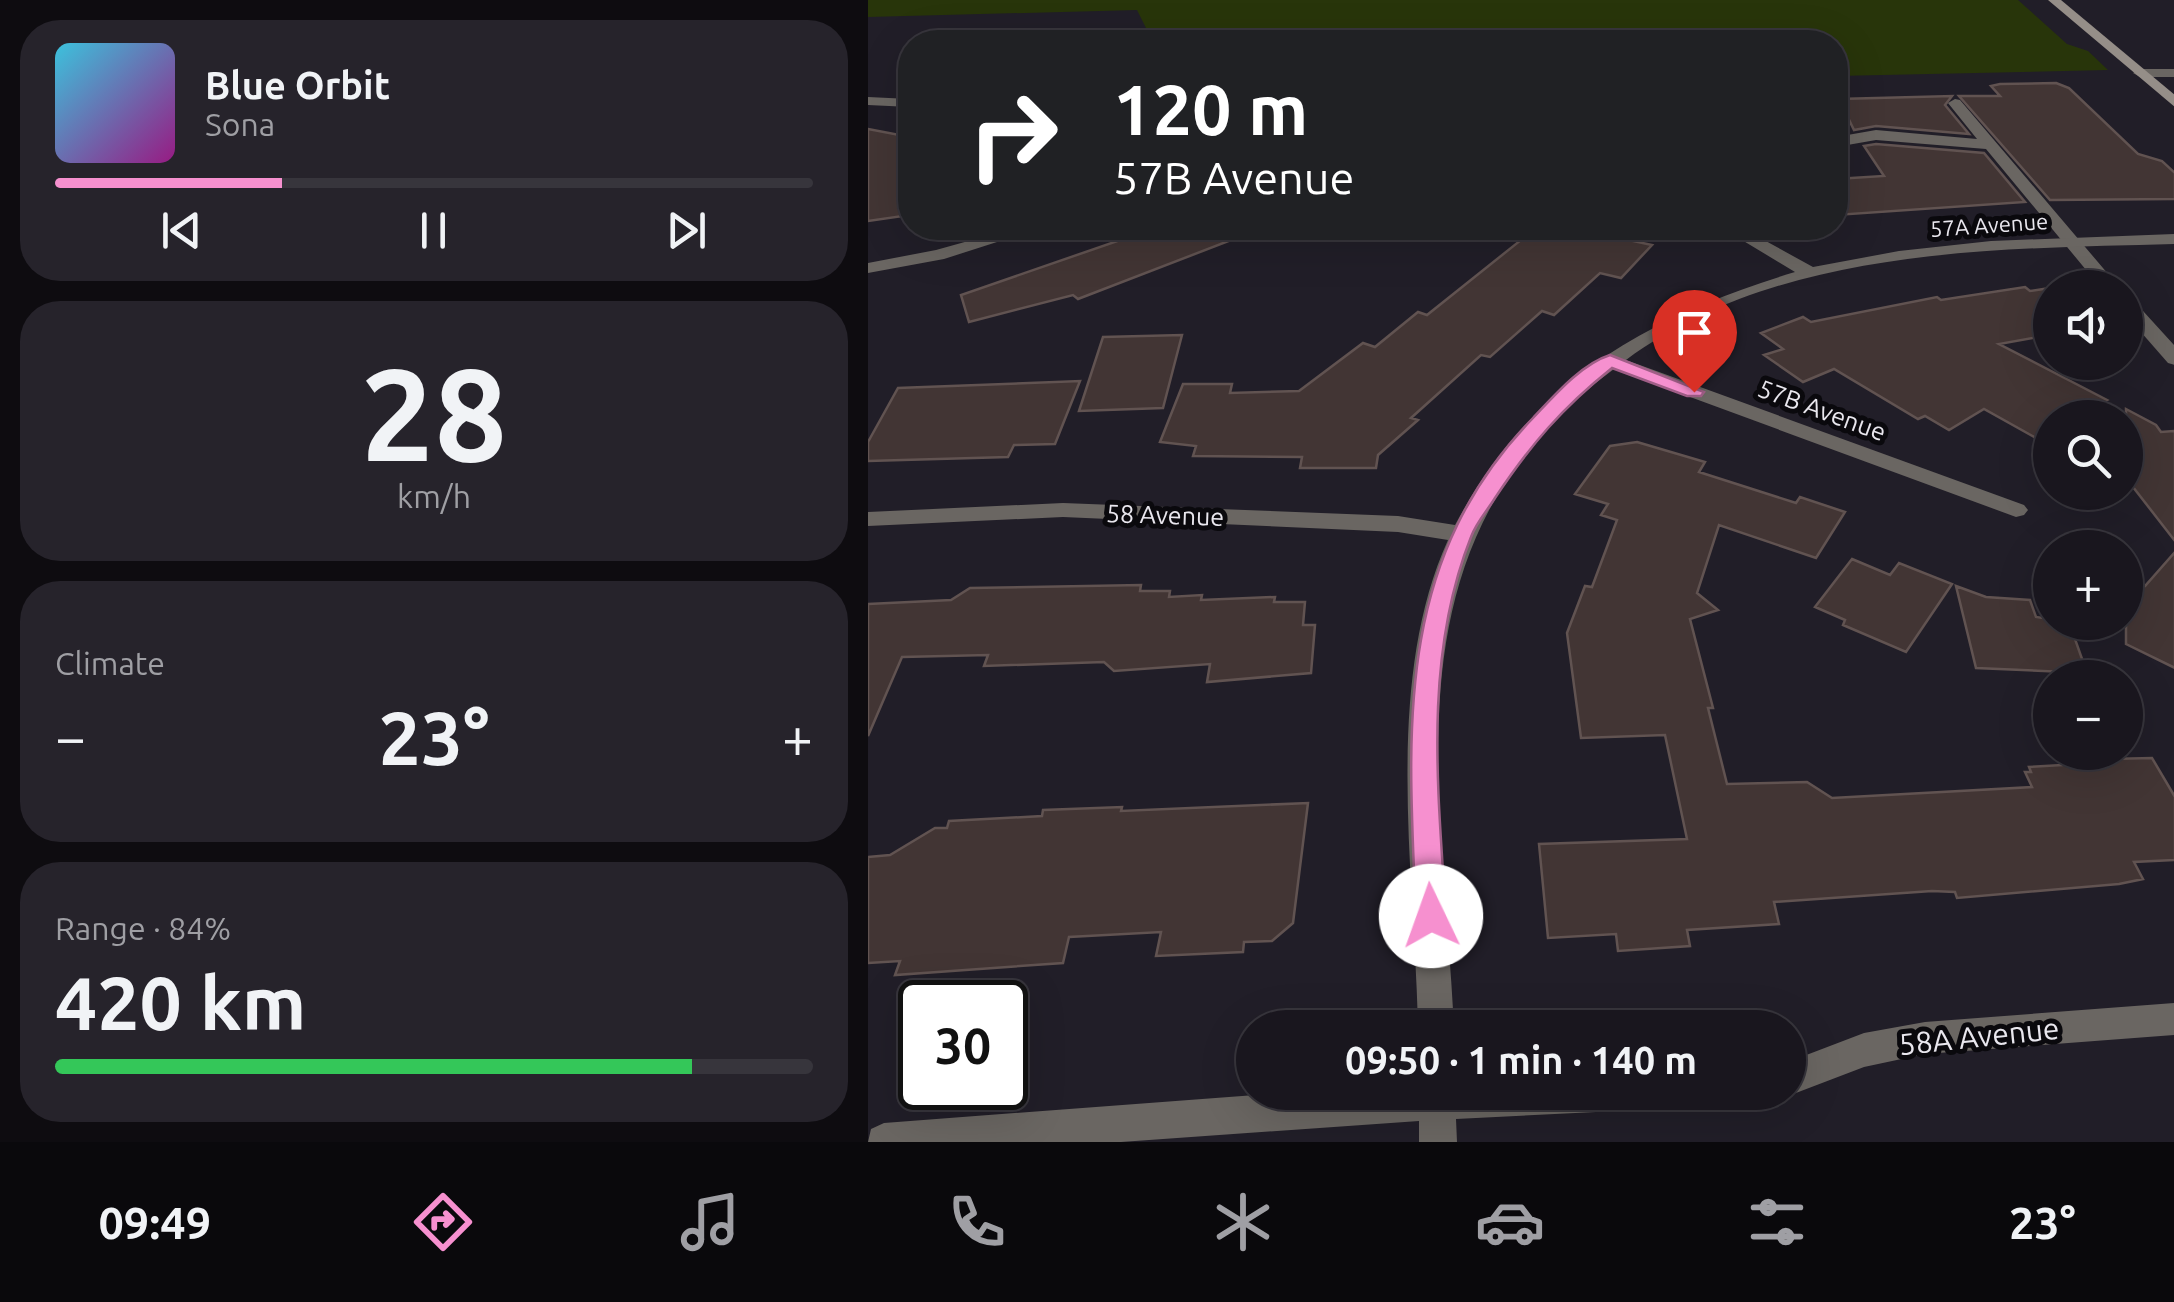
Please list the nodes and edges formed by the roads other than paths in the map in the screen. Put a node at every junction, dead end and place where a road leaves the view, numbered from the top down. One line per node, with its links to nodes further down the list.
1 (2054, 0): 3 (main road)
2 (2174, 73): 3 (street)
3 (2140, 74): 6 (main road)
4 (868, 101): 5 (street)
5 (898, 102)
6 (2174, 103)
7 (1955, 104): 9 (street)
8 (1848, 140): 9 (street)
9 (1989, 144): 13 (street)
10 (2174, 239): 13 (street, 57A Avenue)
11 (991, 240): 14 (street)
12 (1756, 240): 15 (street)
13 (2070, 242): 15 (street, 57A Avenue); 16 (street)
14 (868, 268)
15 (1807, 270): 19 (street, 57A Avenue)
16 (2094, 270)
17 (2143, 323): 18 (street)
18 (2174, 359)
19 (1610, 361): 20 (street, 57B Avenue); 22 (street, 57A Avenue)
20 (2016, 510)
21 (868, 519): 22 (street, 58 Avenue)
22 (1461, 534): 23 (street, 57A Avenue)
23 (1435, 1010)
24 (2174, 1019): 25 (street, 58A Avenue)
25 (1806, 1071)
26 (1466, 1110): 27 (street)
27 (1438, 1113): 28 (street)
28 (884, 1142)

